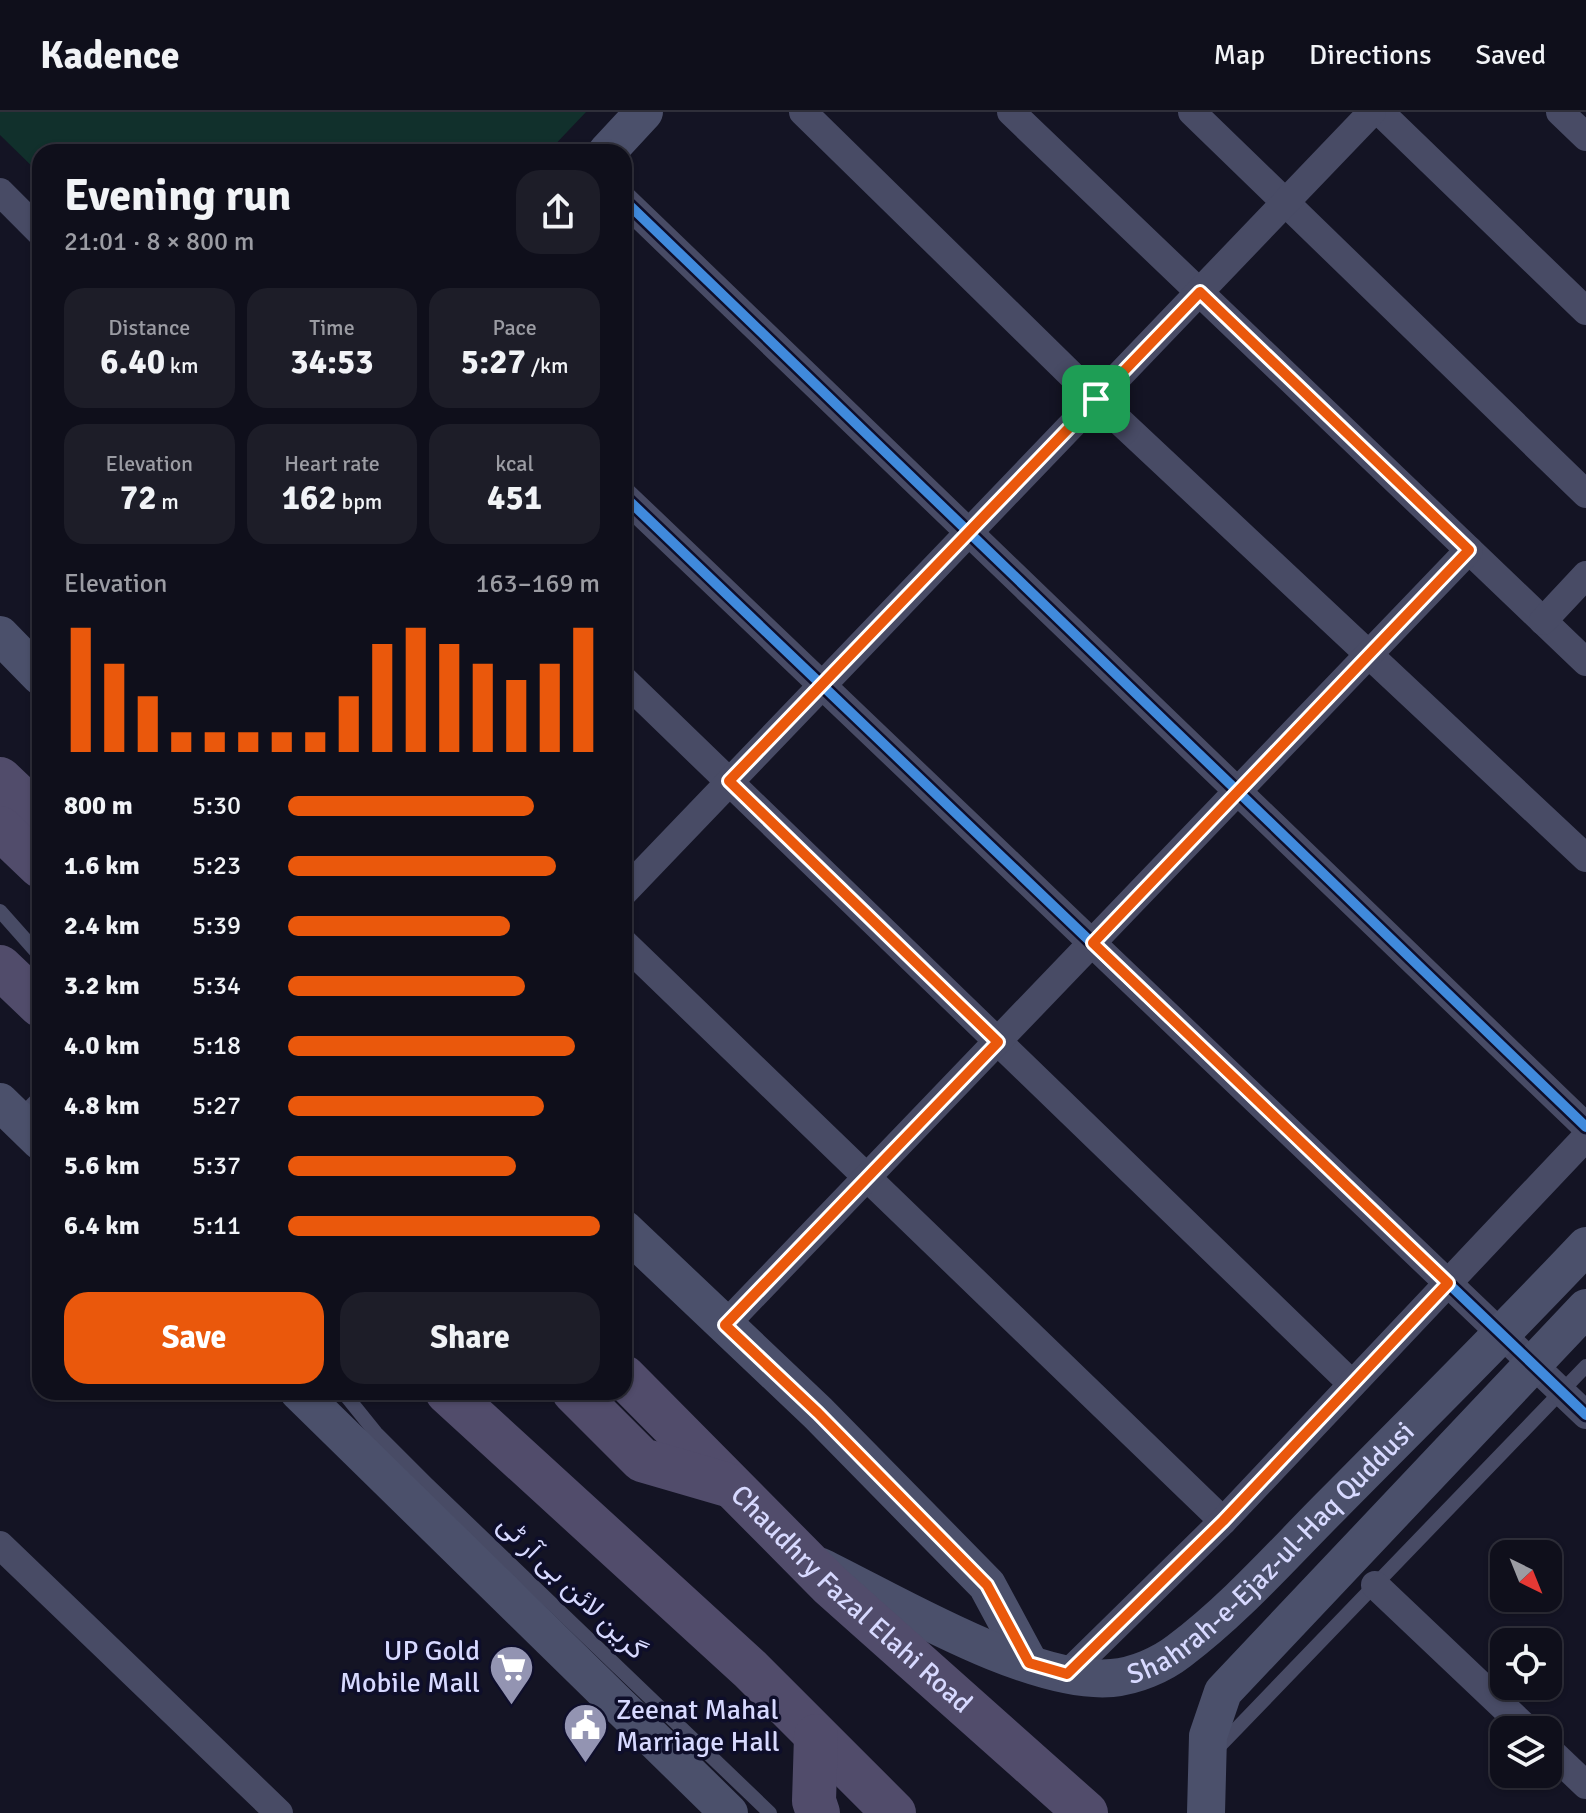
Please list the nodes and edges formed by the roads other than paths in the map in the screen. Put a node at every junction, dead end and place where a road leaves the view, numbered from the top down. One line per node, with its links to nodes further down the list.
1 (644, 112): 9 (main road)
2 (803, 112): 16 (street)
3 (1011, 112): 14 (street)
4 (1192, 112): 11 (street)
5 (1372, 112): 11 (street)
6 (1380, 112): 15 (street)
7 (1560, 112): 8 (street)
8 (1586, 137)
9 (614, 144)
10 (0, 192): 13 (street)
11 (1285, 203): 14 (street); 17 (street)
12 (632, 208): 19 (street)
13 (32, 224)
14 (1200, 292): 16 (street); 20 (street)
15 (1586, 311)
16 (1096, 399): 19 (street); 24 (street)
17 (1586, 494)
18 (632, 504): 27 (street)
19 (968, 532): 27 (street); 31 (street)
20 (1469, 550): 22 (street); 24 (street)
21 (1586, 575): 22 (street)
22 (1543, 621): 25 (street)
23 (0, 635): 26 (main road)
24 (1369, 654): 31 (street); 35 (street)
25 (1586, 662)
26 (32, 668)
27 (821, 684): 30 (street); 38 (street)
28 (632, 688): 30 (street)
29 (0, 779): 32 (main road)
30 (729, 781): 36 (street); 43 (street)
31 (1237, 793): 38 (street); 44 (street)
32 (32, 809)
33 (0, 828): 34 (main road)
34 (32, 858)
35 (1586, 858)
36 (632, 884)
37 (0, 913): 39 (main road)
38 (1093, 943): 43 (street); 49 (street)
39 (32, 947)
40 (632, 951): 46 (street)
41 (0, 967): 42 (main road)
42 (32, 997)
43 (998, 1042): 46 (street); 55 (street)
44 (1586, 1127)
45 (1586, 1137): 49 (street)
46 (867, 1177): 51 (street); 67 (street)
47 (632, 1237): 51 (main road)
48 (1586, 1246): 52 (main road, Shahrah-e-Ejaz-ul-Haq Quddusi)
49 (1448, 1283): 52 (street); 55 (street)
50 (1586, 1308): 53 (main road, Shahrah-e-Ejaz-ul-Haq Quddusi)
51 (725, 1325): 71 (main road)
52 (1502, 1335): 53 (street); 64 (main road, Shahrah-e-Ejaz-ul-Haq Quddusi)
53 (1532, 1364): 57 (street); 65 (main road, Shahrah-e-Ejaz-ul-Haq Quddusi)
54 (1586, 1366): 57 (lane)
55 (1352, 1384): 67 (street)
56 (632, 1385): 66 (main road, Chaudhry Fazal Elahi Road)
57 (1561, 1391): 63 (street); 70 (lane)
58 (307, 1400): 80 (main road)
59 (349, 1400): 81 (lane, گرین لائن بی آر ٹی)
60 (456, 1400): 72 (main road)
61 (498, 1400): 72 (main road)
62 (582, 1400): 66 (main road)
63 (1586, 1415)
64 (1403, 1433): 65 (main road); 73 (main road, Shahrah-e-Ejaz-ul-Haq Quddusi)
65 (1440, 1462): 78 (main road, Shahrah-e-Ejaz-ul-Haq Quddusi)
66 (732, 1485): 69 (main road, Chaudhry Fazal Elahi Road)
67 (1223, 1521): 73 (street)
68 (0, 1545): 79 (street)
69 (804, 1558): 71 (main road, Shahrah-e-Ejaz-ul-Haq Quddusi); 84 (main road, Chaudhry Fazal Elahi Road)
70 (1375, 1585): 74 (street); 78 (lane)
71 (1029, 1663): 73 (main road, Shahrah-e-Ejaz-ul-Haq Quddusi)
72 (750, 1669): 75 (main road)
73 (1067, 1674)
74 (1513, 1716)
75 (816, 1736): 82 (main road); 83 (main road)
76 (1562, 1762): 77 (street)
77 (1586, 1785)
78 (1210, 1795)
79 (279, 1813)
80 (729, 1813)
81 (770, 1813)
82 (818, 1813)
83 (894, 1813)
84 (1086, 1813)

